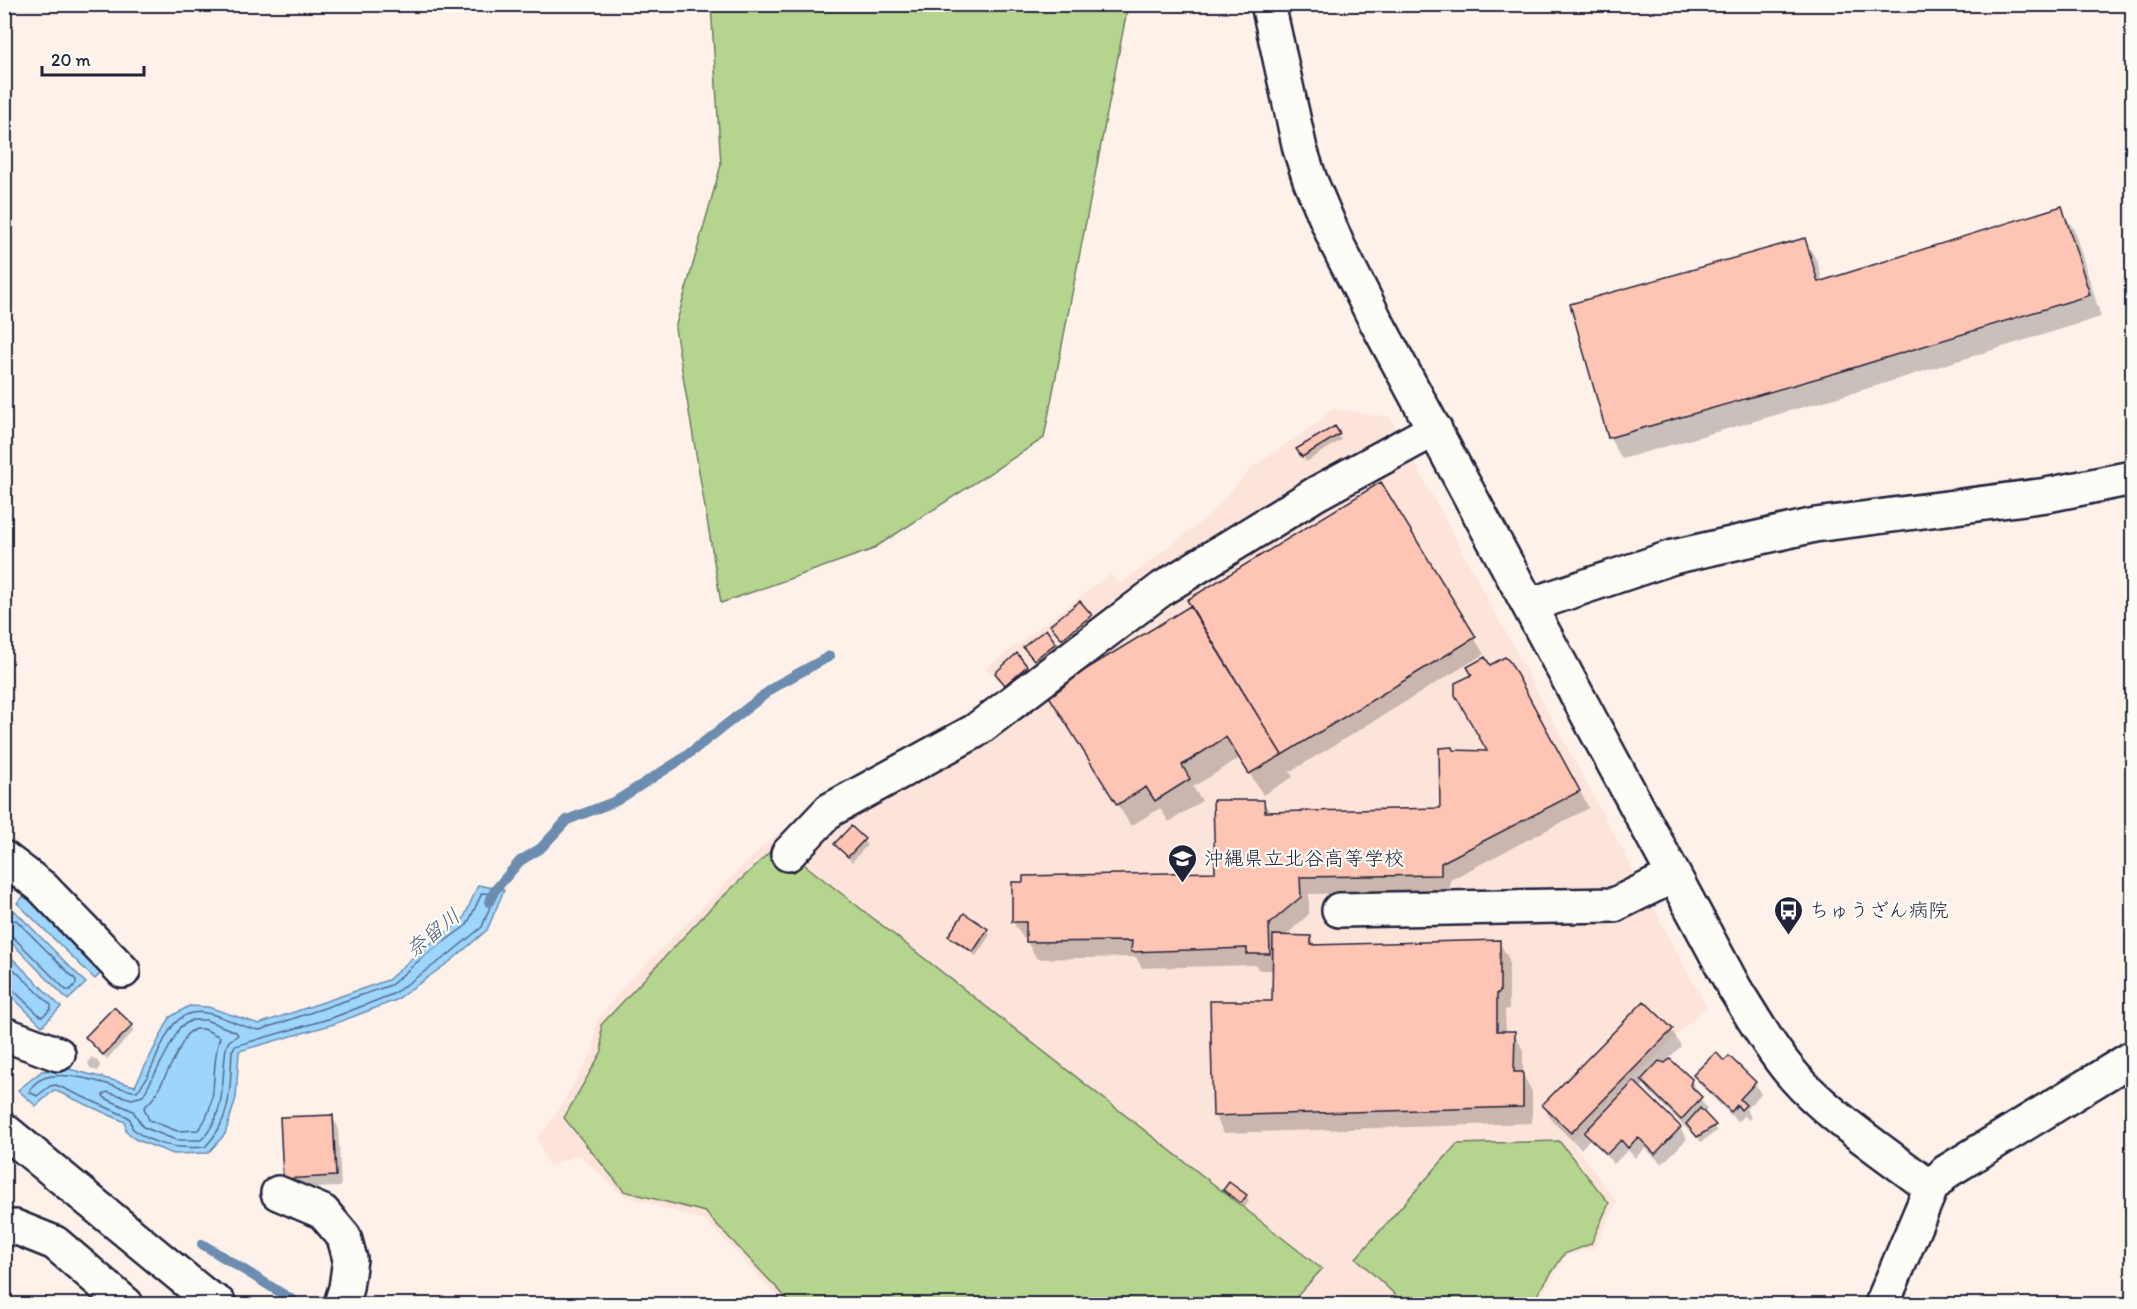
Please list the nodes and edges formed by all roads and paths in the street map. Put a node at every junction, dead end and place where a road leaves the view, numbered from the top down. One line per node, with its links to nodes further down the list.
1 (1268, 4): 2 (street)
2 (1435, 429): 4 (street); 5 (street)
3 (2133, 478): 4 (street)
4 (1530, 605): 7 (street)
5 (788, 854)
6 (4, 858): 9 (street)
7 (1673, 876): 8 (street); 14 (street)
8 (1339, 910)
9 (123, 971)
10 (4, 1034): 11 (street)
11 (58, 1054)
12 (2133, 1058): 14 (street)
13 (4, 1130): 18 (street)
14 (1931, 1188): 20 (street)
15 (278, 1193): 19 (street)
16 (4, 1229): 17 (street)
17 (126, 1305)
18 (219, 1305)
19 (341, 1305)
20 (1882, 1305)

